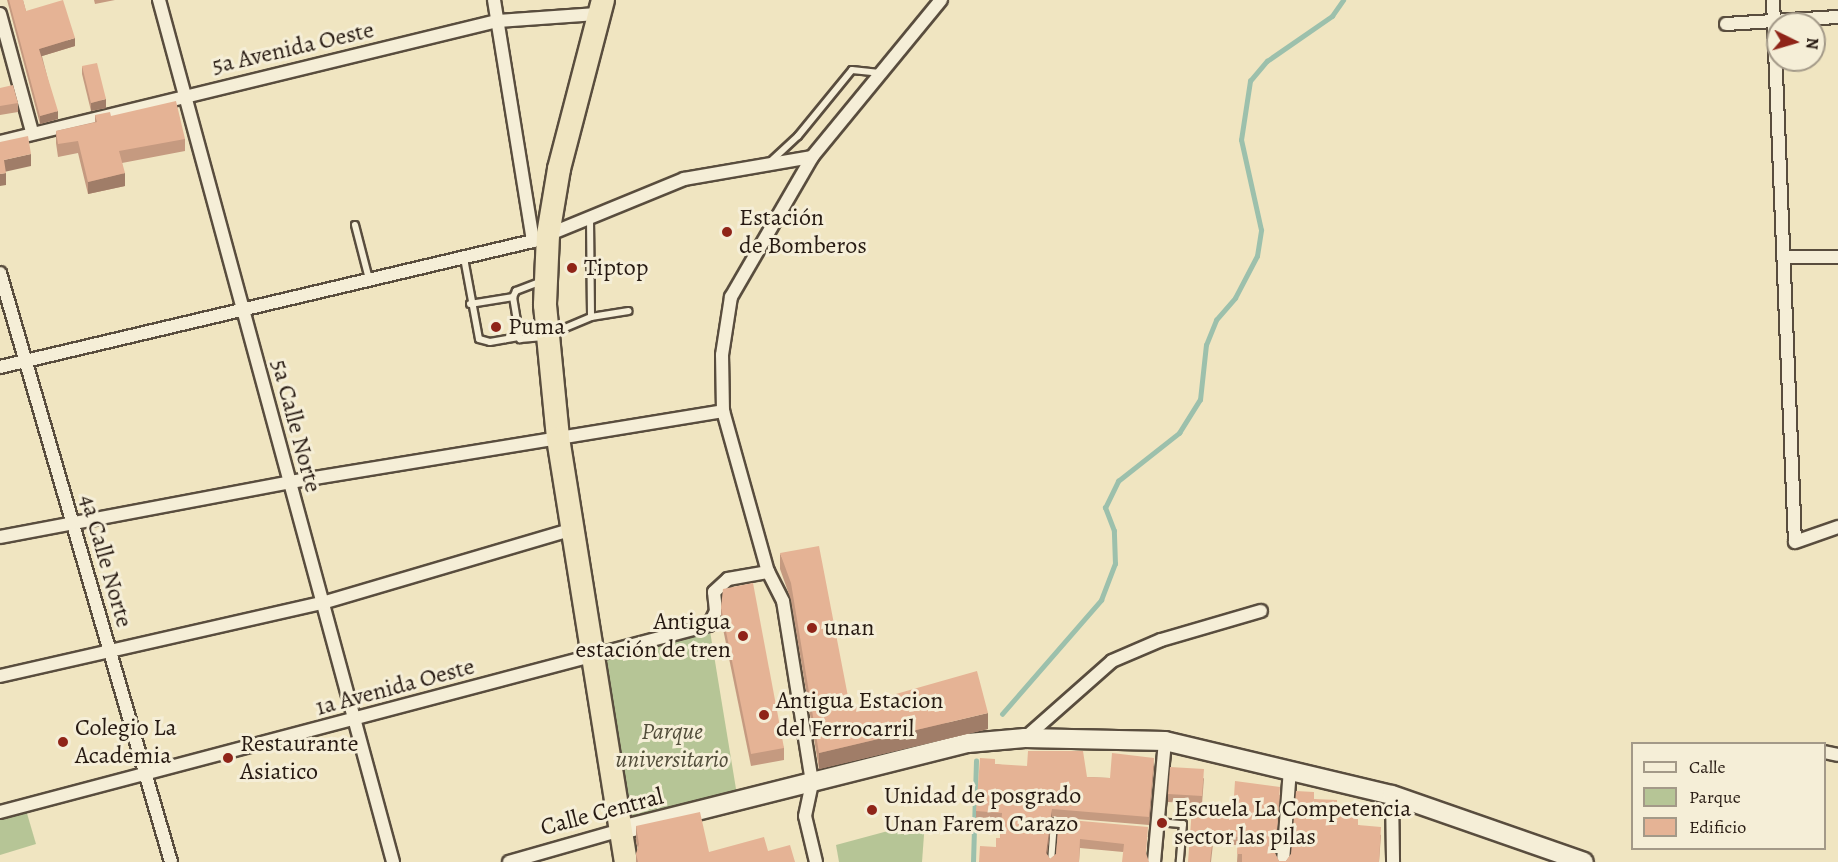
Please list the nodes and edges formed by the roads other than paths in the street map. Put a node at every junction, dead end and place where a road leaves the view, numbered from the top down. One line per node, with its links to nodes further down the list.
1 (159, 0): 11 (street, 5a Calle Norte)
2 (494, 0): 6 (street)
3 (941, 0): 10 (street)
4 (601, 7): 6 (street, 5a Avenida Oeste); 18 (highway)
5 (0, 14): 12 (street)
6 (497, 21): 11 (street, 5a Avenida Oeste); 18 (street)
7 (1766, 21): 8 (street)
8 (1725, 24)
9 (1775, 72): 19 (street)
10 (883, 74): 14 (street); 15 (lane)
11 (185, 95): 12 (street, 5a Avenida Oeste); 27 (street, 5a Calle Norte)
12 (32, 132): 13 (street, 5a Avenida Oeste)
13 (0, 142)
14 (812, 157): 15 (street); 34 (street)
15 (768, 165): 16 (street)
16 (590, 218): 18 (street); 29 (lane)
17 (355, 225): 23 (lane)
18 (541, 238): 21 (street); 24 (highway)
19 (1783, 257): 20 (street); 38 (street)
20 (1838, 257)
21 (464, 258): 23 (street); 26 (lane)
22 (0, 273): 32 (street, 4a Calle Norte)
23 (369, 279): 27 (street)
24 (545, 280): 25 (lane); 30 (highway)
25 (513, 297): 26 (lane); 31 (lane)
26 (470, 304): 31 (lane)
27 (243, 308): 32 (street); 36 (street, 5a Calle Norte)
28 (629, 311): 29 (lane)
29 (591, 316): 30 (lane)
30 (546, 336): 31 (lane); 35 (highway)
31 (519, 337)
32 (26, 361): 33 (street); 37 (street, 4a Calle Norte)
33 (0, 367)
34 (723, 411): 35 (street); 41 (street)
35 (558, 438): 36 (street); 39 (highway)
36 (290, 482): 37 (street); 42 (street, 5a Calle Norte)
37 (74, 524): 40 (street); 44 (street, 4a Calle Norte)
38 (1838, 527)
39 (574, 529): 42 (street); 45 (highway)
40 (0, 537)
41 (768, 572): 45 (street, 1a Avenida Oeste); 52 (street)
42 (322, 603): 44 (street); 47 (street, 5a Calle Norte)
43 (1261, 611): 48 (street)
44 (111, 653): 46 (street); 51 (street, 4a Calle Norte)
45 (594, 655): 47 (street, 1a Avenida Oeste); 57 (highway)
46 (0, 676)
47 (355, 719): 51 (street, 1a Avenida Oeste); 59 (street, 5a Calle Norte)
48 (1025, 738): 49 (main road, Calle Central); 52 (main road, Calle Central)
49 (1165, 741): 50 (main road, Calle Central); 56 (street)
50 (1290, 769): 53 (main road, Calle Central); 66 (street)
51 (147, 774): 54 (street, 1a Avenida Oeste); 58 (street, 4a Calle Norte)
52 (812, 782): 57 (main road, Calle Central); 62 (street)
53 (1392, 795): 67 (street); 68 (main road, Calle Central)
54 (0, 812)
55 (1077, 824): 63 (lane)
56 (1152, 828): 64 (street); 65 (lane)
57 (621, 830): 60 (street, Calle Central); 61 (highway)
58 (171, 862)
59 (393, 862)
60 (509, 862)
61 (626, 862)
62 (816, 862)
63 (1051, 862)
64 (1154, 862)
65 (1180, 862)
66 (1283, 862)
67 (1393, 862)
68 (1584, 862)

